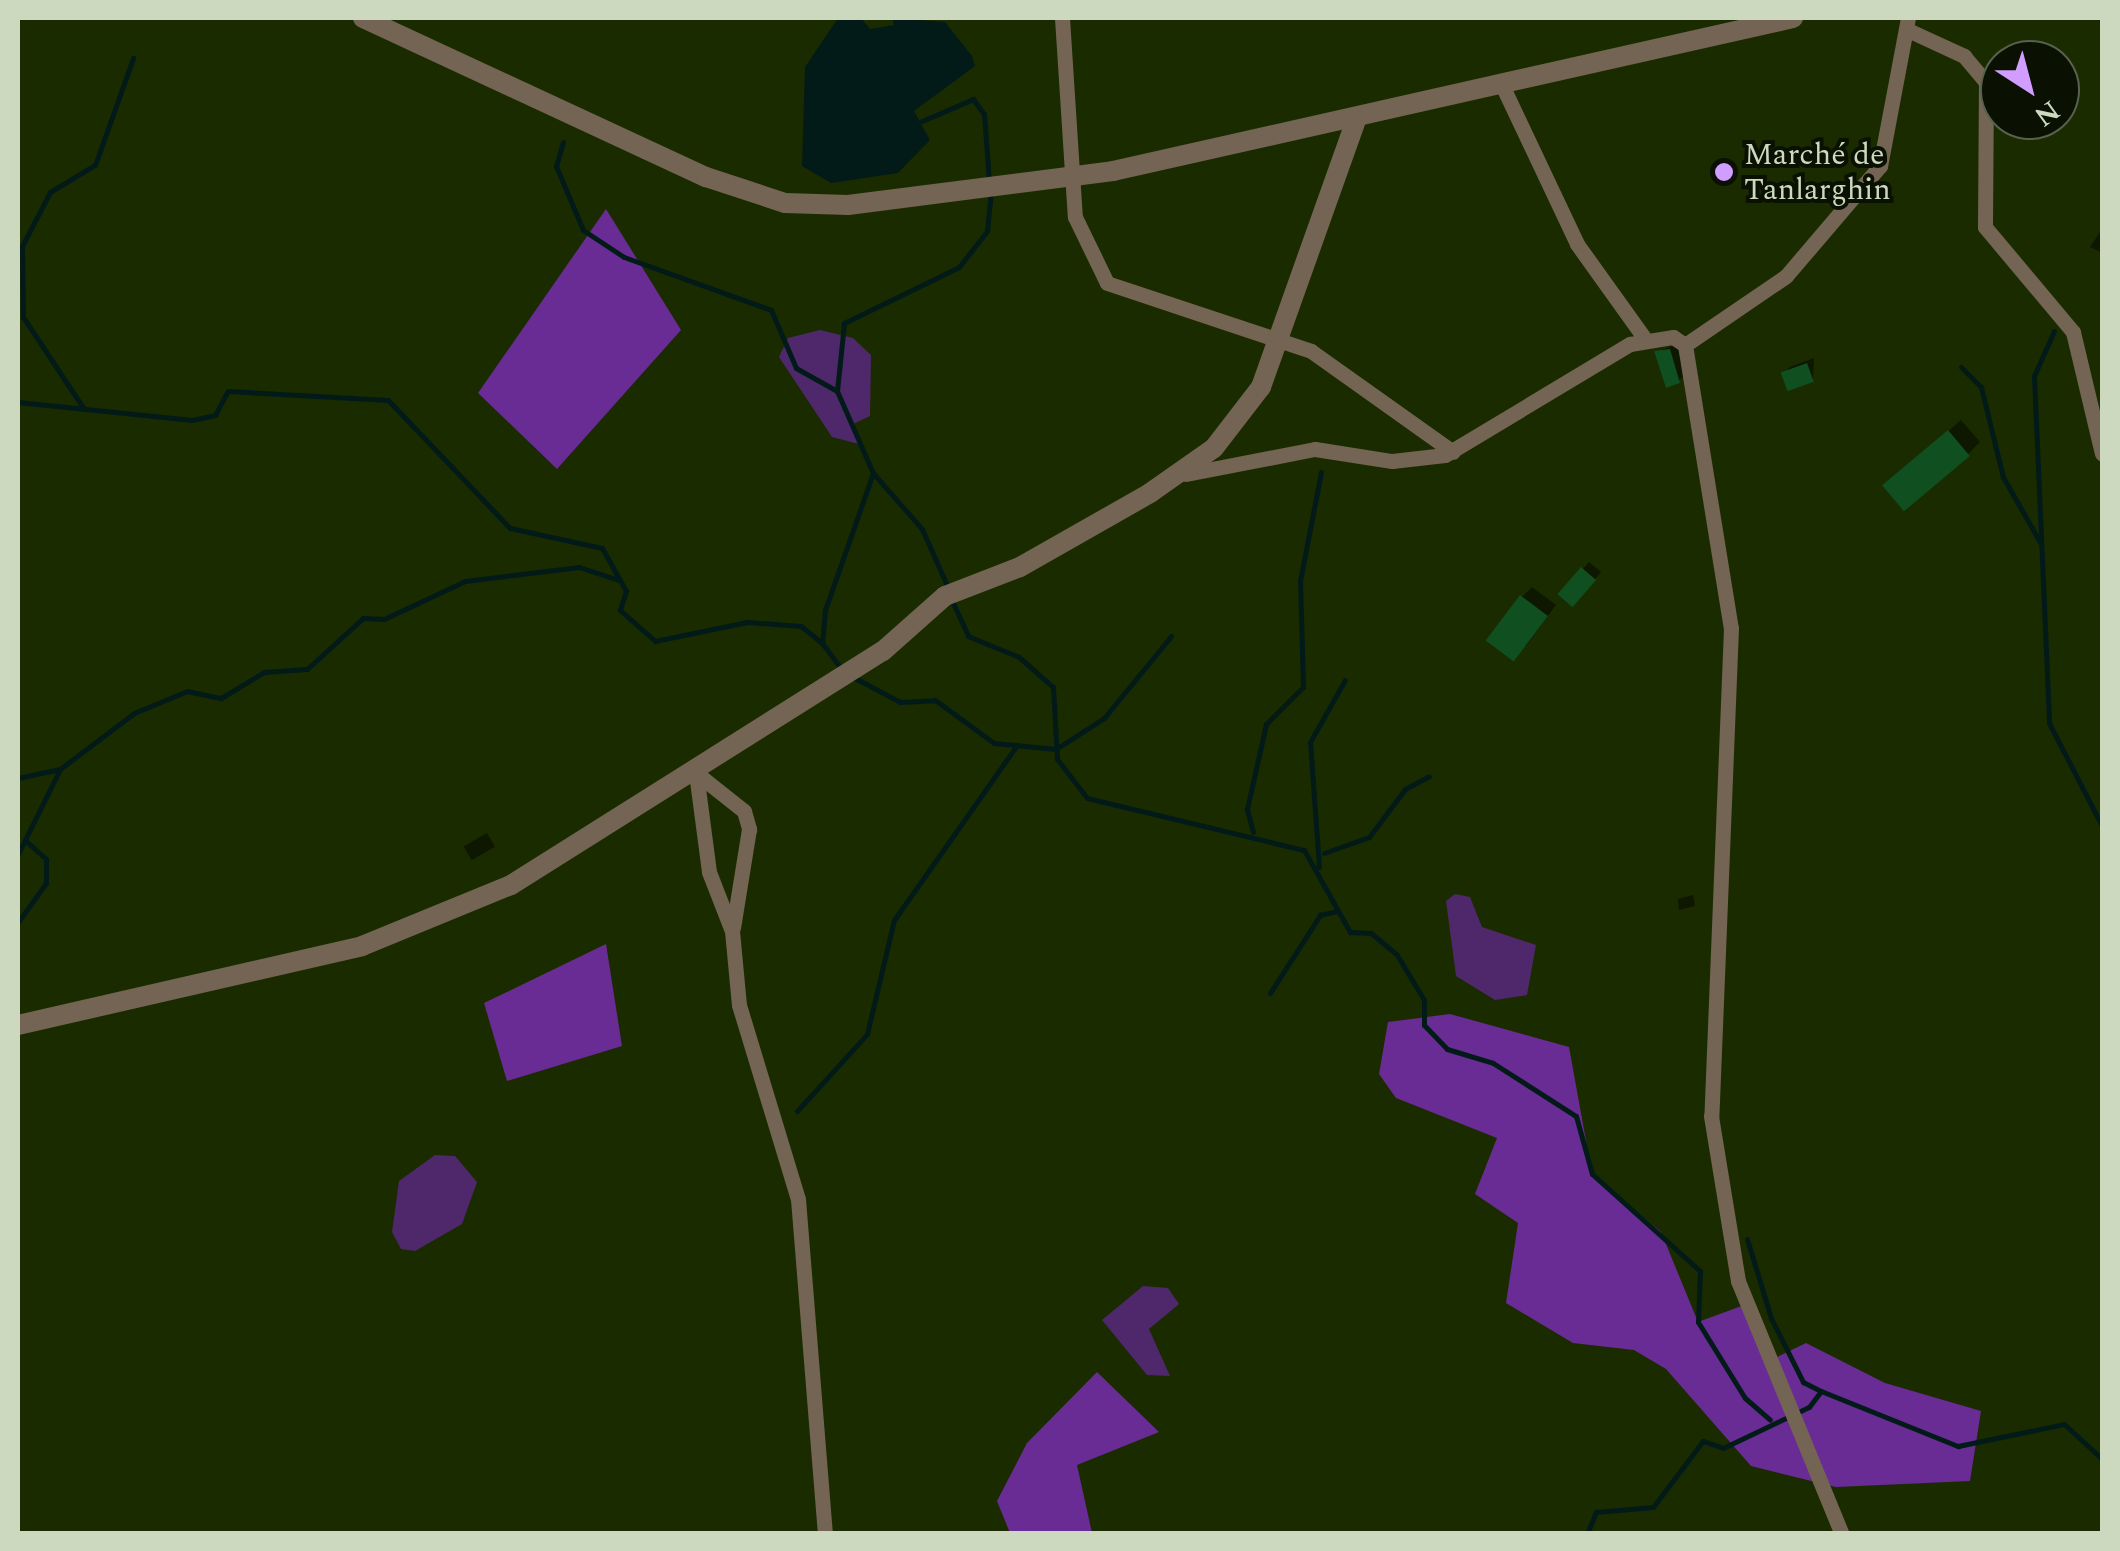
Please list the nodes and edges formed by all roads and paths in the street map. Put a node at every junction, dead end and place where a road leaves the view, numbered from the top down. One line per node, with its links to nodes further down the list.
1 (363, 18): 7 (street)
2 (1062, 18): 7 (street)
3 (1793, 18): 5 (street)
4 (1909, 24): 10 (street); 12 (street)
5 (1502, 86): 6 (street); 9 (street)
6 (1356, 120): 7 (street); 8 (street)
7 (1077, 178): 8 (street)
8 (1278, 340): 11 (street); 13 (street)
9 (1645, 340): 10 (street); 11 (street)
10 (1684, 345): 18 (street)
11 (1453, 452): 13 (street)
12 (2102, 454)
13 (1172, 477): 14 (street)
14 (696, 773): 15 (street); 15 (street); 16 (street)
15 (732, 932): 17 (street)
16 (18, 1025)
17 (825, 1534)
18 (1842, 1534)

